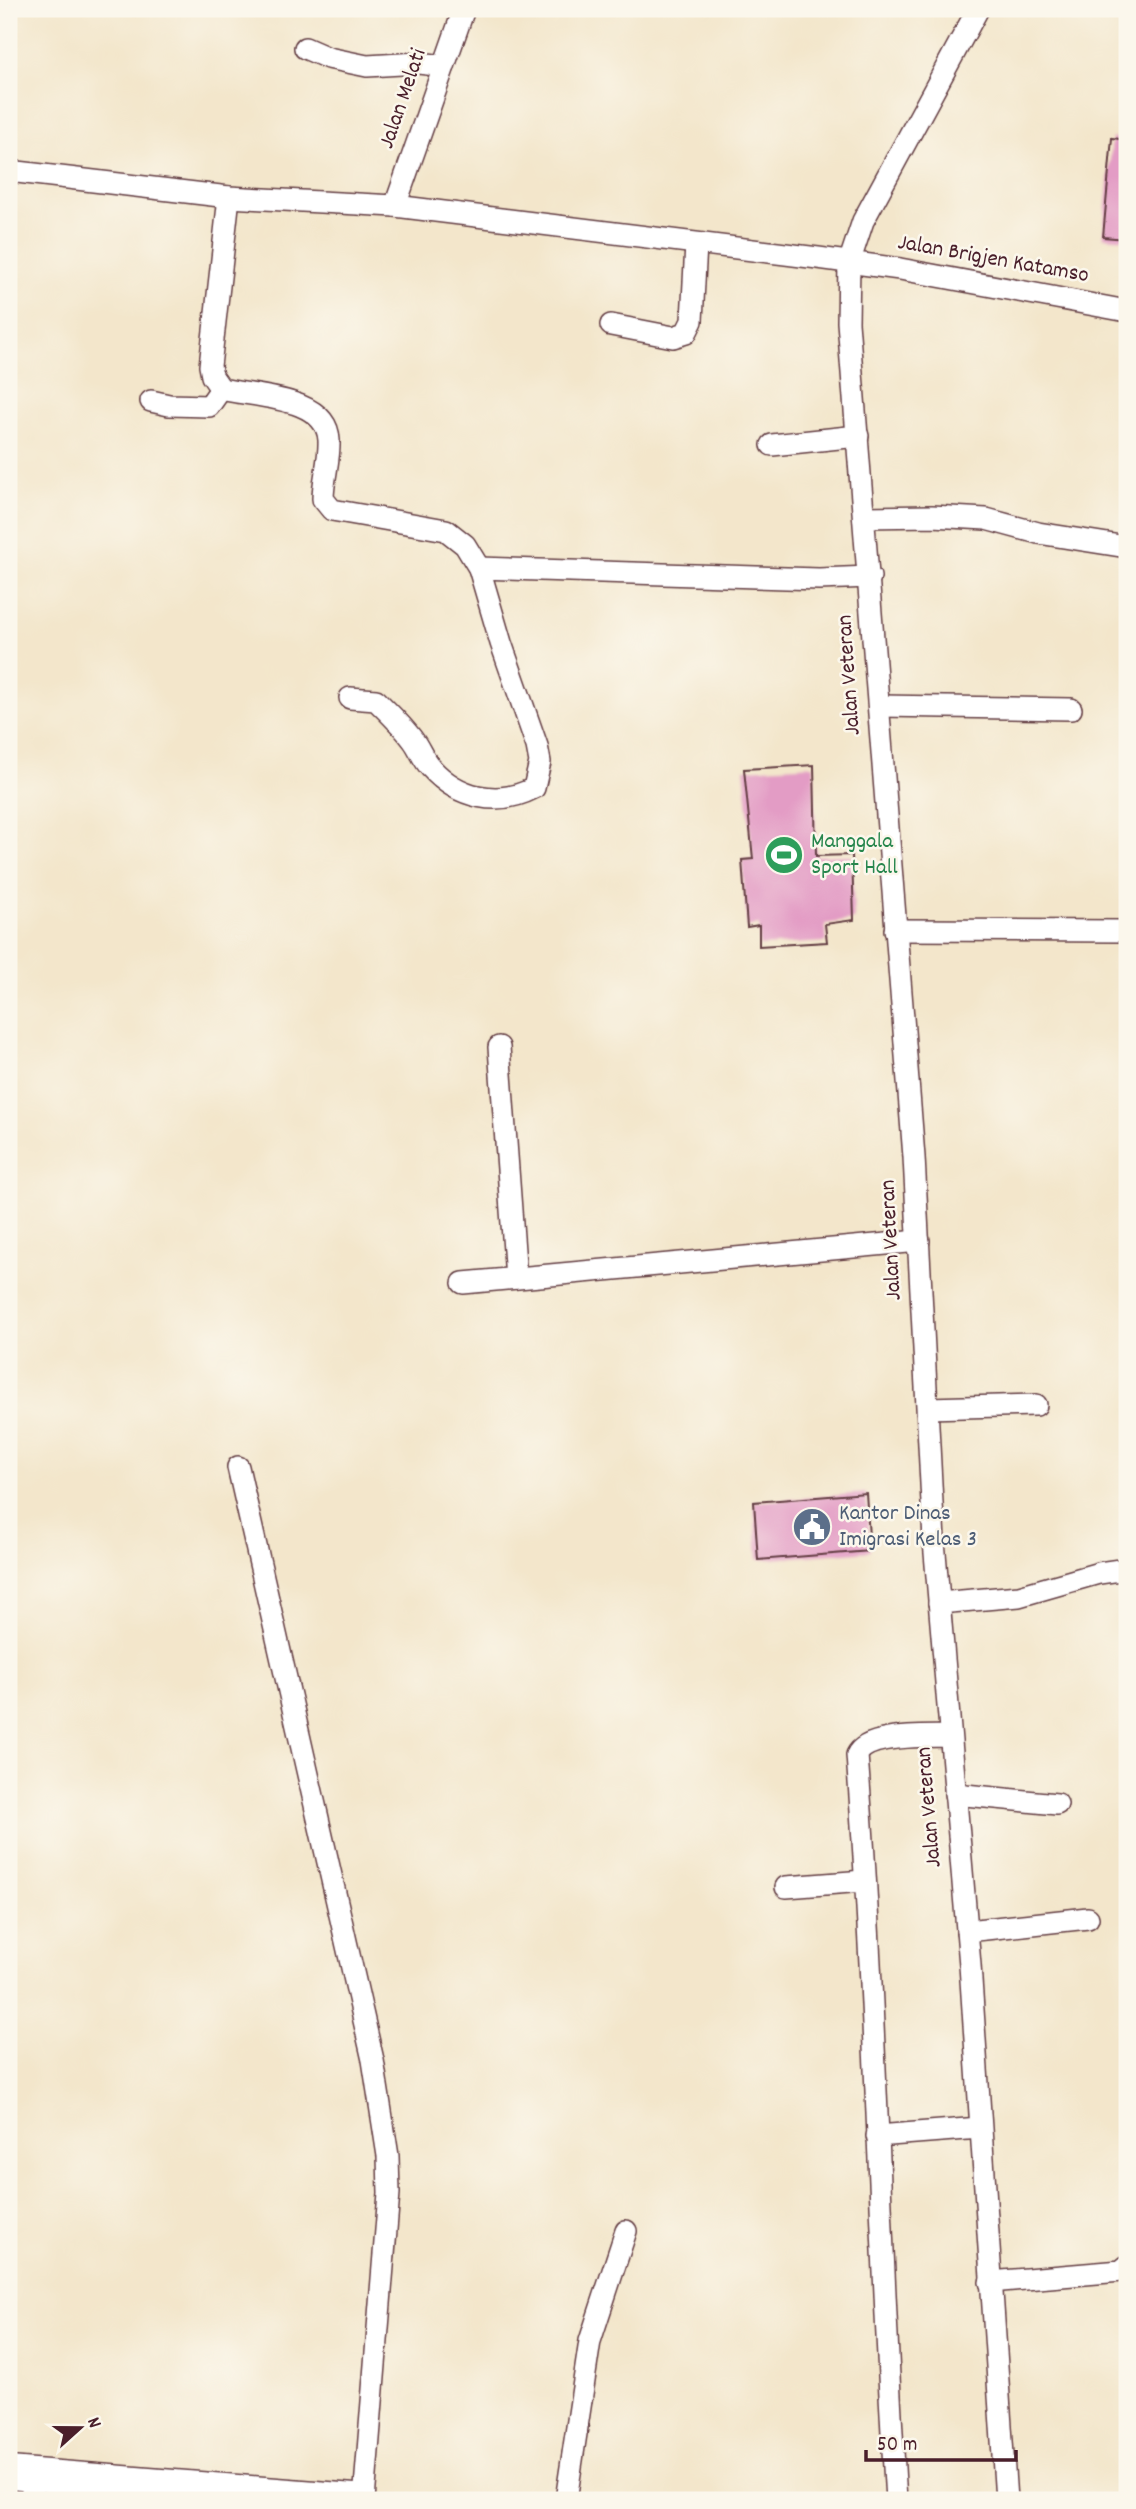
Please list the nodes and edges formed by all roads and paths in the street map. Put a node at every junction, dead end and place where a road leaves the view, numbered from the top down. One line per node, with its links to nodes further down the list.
1 (464, 9): 4 (street, Jalan Melati)
2 (978, 9): 9 (street, Jalan Veteran)
3 (305, 48): 4 (street)
4 (444, 66): 7 (street, Jalan Melati)
5 (9, 172): 6 (street, Jalan Brigjen Katamso)
6 (229, 197): 7 (street, Jalan Brigjen Katamso); 12 (street)
7 (395, 206): 8 (street, Jalan Brigjen Katamso)
8 (696, 244): 9 (street, Jalan Brigjen Katamso); 11 (street)
9 (849, 263): 10 (street, Jalan Brigjen Katamso); 14 (street, Jalan Veteran)
10 (1127, 312)
11 (611, 325)
12 (221, 389): 13 (street); 18 (street)
13 (151, 401)
14 (858, 436): 15 (street); 16 (street, Jalan Veteran)
15 (772, 445)
16 (865, 517): 17 (street); 19 (street, Jalan Veteran)
17 (1127, 547)
18 (479, 568): 19 (street); 20 (street)
19 (870, 577): 21 (street, Jalan Veteran)
20 (350, 698)
21 (880, 706): 22 (street); 23 (street, Jalan Veteran)
22 (1071, 709)
23 (895, 930): 24 (street); 26 (street, Jalan Veteran)
24 (1127, 931)
25 (499, 1047): 27 (street)
26 (919, 1241): 27 (street); 30 (street, Jalan Veteran)
27 (516, 1278): 28 (street)
28 (463, 1283)
29 (1036, 1405): 30 (street)
30 (928, 1408): 33 (street, Jalan Veteran)
31 (238, 1467): 49 (street)
32 (1127, 1569): 33 (street)
33 (939, 1603): 34 (street, Jalan Veteran)
34 (950, 1736): 35 (street, Jalan Veteran); 37 (street)
35 (955, 1794): 36 (street); 40 (street, Jalan Veteran)
36 (1057, 1804)
37 (864, 1881): 38 (street); 42 (street)
38 (786, 1887)
39 (1088, 1918): 40 (street)
40 (967, 1931): 41 (street, Jalan Veteran)
41 (980, 2129): 42 (street); 45 (street, Jalan Veteran)
42 (877, 2136): 51 (street)
43 (626, 2231): 50 (street)
44 (1127, 2266): 45 (street)
45 (990, 2282): 52 (street, Jalan Veteran)
46 (25, 2483): 47 (highway)
47 (106, 2491): 48 (highway)
48 (354, 2500)
49 (363, 2500)
50 (566, 2500)
51 (896, 2500)
52 (1006, 2500)

